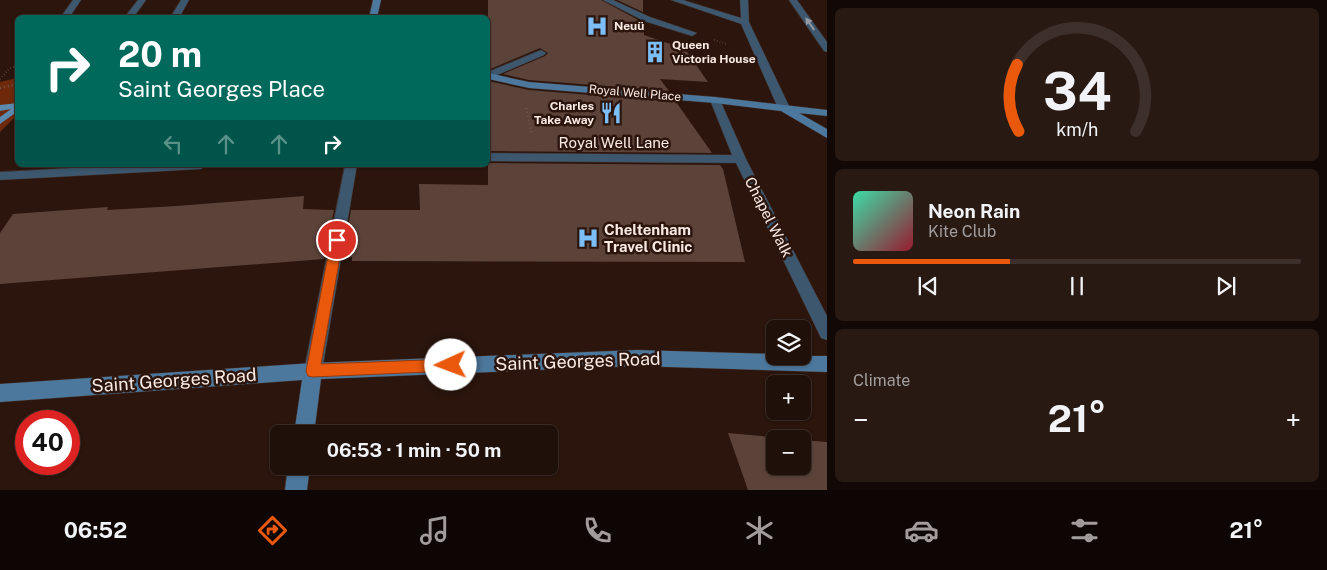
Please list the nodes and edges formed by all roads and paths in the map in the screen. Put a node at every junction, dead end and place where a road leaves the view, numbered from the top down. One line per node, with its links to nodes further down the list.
1 (77, 0): 9 (street)
2 (142, 0): 10 (street)
3 (185, 0): 11 (street)
4 (377, 0): 12 (street)
5 (607, 0): 14 (street)
6 (675, 0): 13 (street)
7 (744, 0): 13 (street)
8 (793, 0): 15 (street, one-way to 8)
9 (66, 15)
10 (130, 15)
11 (176, 15)
12 (374, 15)
13 (745, 22): 25 (street)
14 (692, 33)
15 (827, 49)
16 (541, 53): 18 (street)
17 (15, 66): 20 (path)
18 (490, 75)
19 (490, 76): 21 (street, Royal Well Place)
20 (0, 79)
21 (520, 83): 24 (street, Royal Well Place); 29 (path)
22 (15, 85): 23 (path)
23 (0, 88)
24 (715, 100): 25 (street, Royal Well Place); 30 (street, Chapel Walk)
25 (784, 108): 26 (street, Royal Well Place); 27 (street, Royal Well Place)
26 (827, 113)
27 (827, 134)
28 (490, 157): 29 (street, Royal Well Lane)
29 (538, 157): 30 (street, Royal Well Lane)
30 (740, 159): 34 (street, Chapel Walk)
31 (141, 167): 33 (street)
32 (351, 167): 36 (street)
33 (0, 176)
34 (827, 333)
35 (827, 364): 36 (street, Saint Georges Road)
36 (313, 371): 37 (street, Saint Georges Road); 38 (street)
37 (0, 393)
38 (305, 425)
39 (298, 475): 40 (street)
40 (296, 490)

